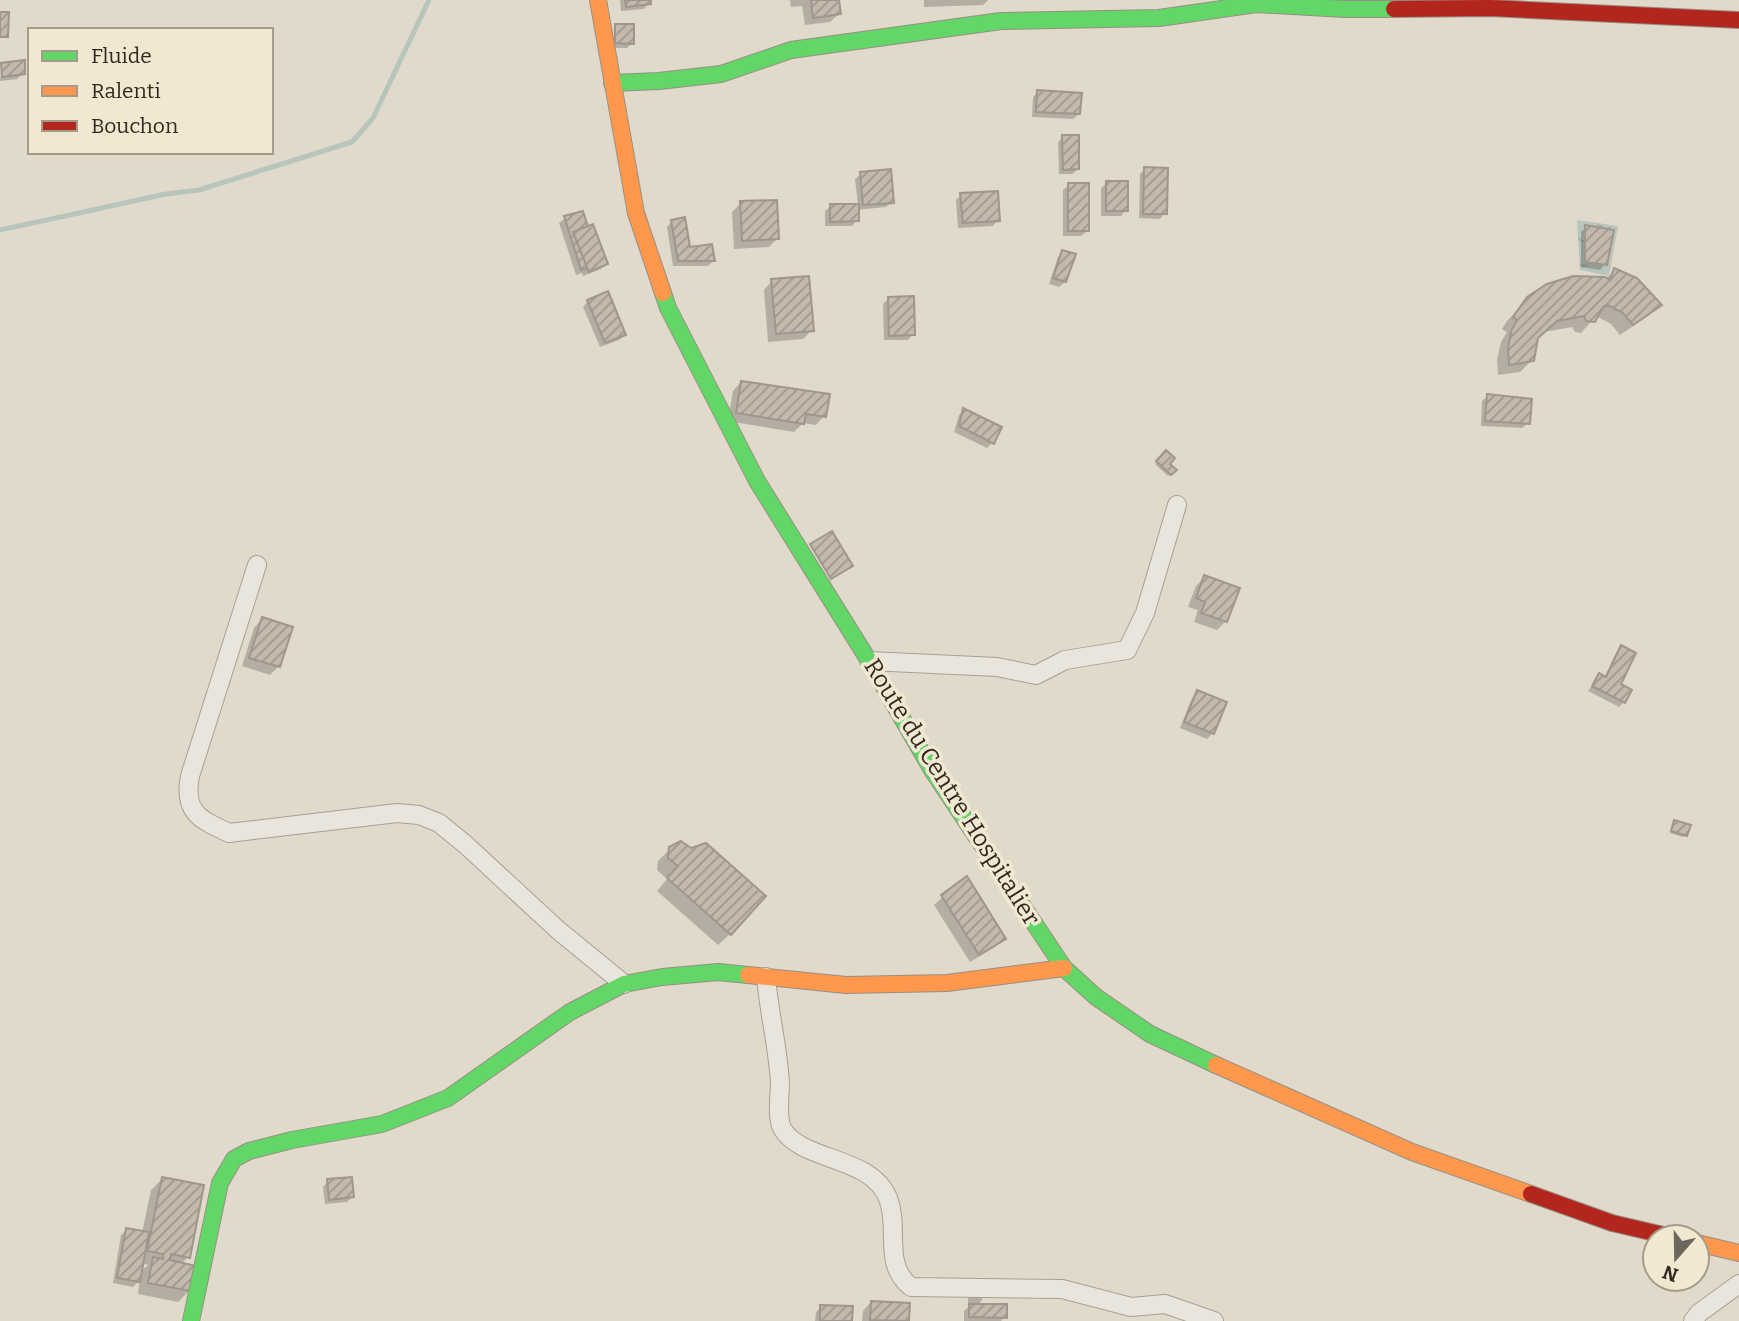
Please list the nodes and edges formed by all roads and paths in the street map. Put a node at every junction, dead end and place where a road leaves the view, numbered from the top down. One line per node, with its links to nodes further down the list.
1 (598, 0): 4 (street, Route du Centre Hospitalier)
2 (1493, 4): 3 (street); 4 (street)
3 (1739, 20)
4 (612, 83): 7 (street, Route du Centre Hospitalier)
5 (1177, 505): 7 (street)
6 (257, 565): 10 (street)
7 (869, 661): 8 (street, Route du Centre Hospitalier)
8 (1064, 968): 9 (street); 11 (street, Route du Centre Hospitalier)
9 (766, 977): 10 (street); 15 (street)
10 (624, 984): 16 (street)
11 (1641, 1230)
12 (1711, 1246): 13 (street)
13 (1739, 1253)
14 (1739, 1284): 18 (street)
15 (1128, 1314): 17 (street)
16 (191, 1321)
17 (1214, 1321)
18 (1693, 1321)

